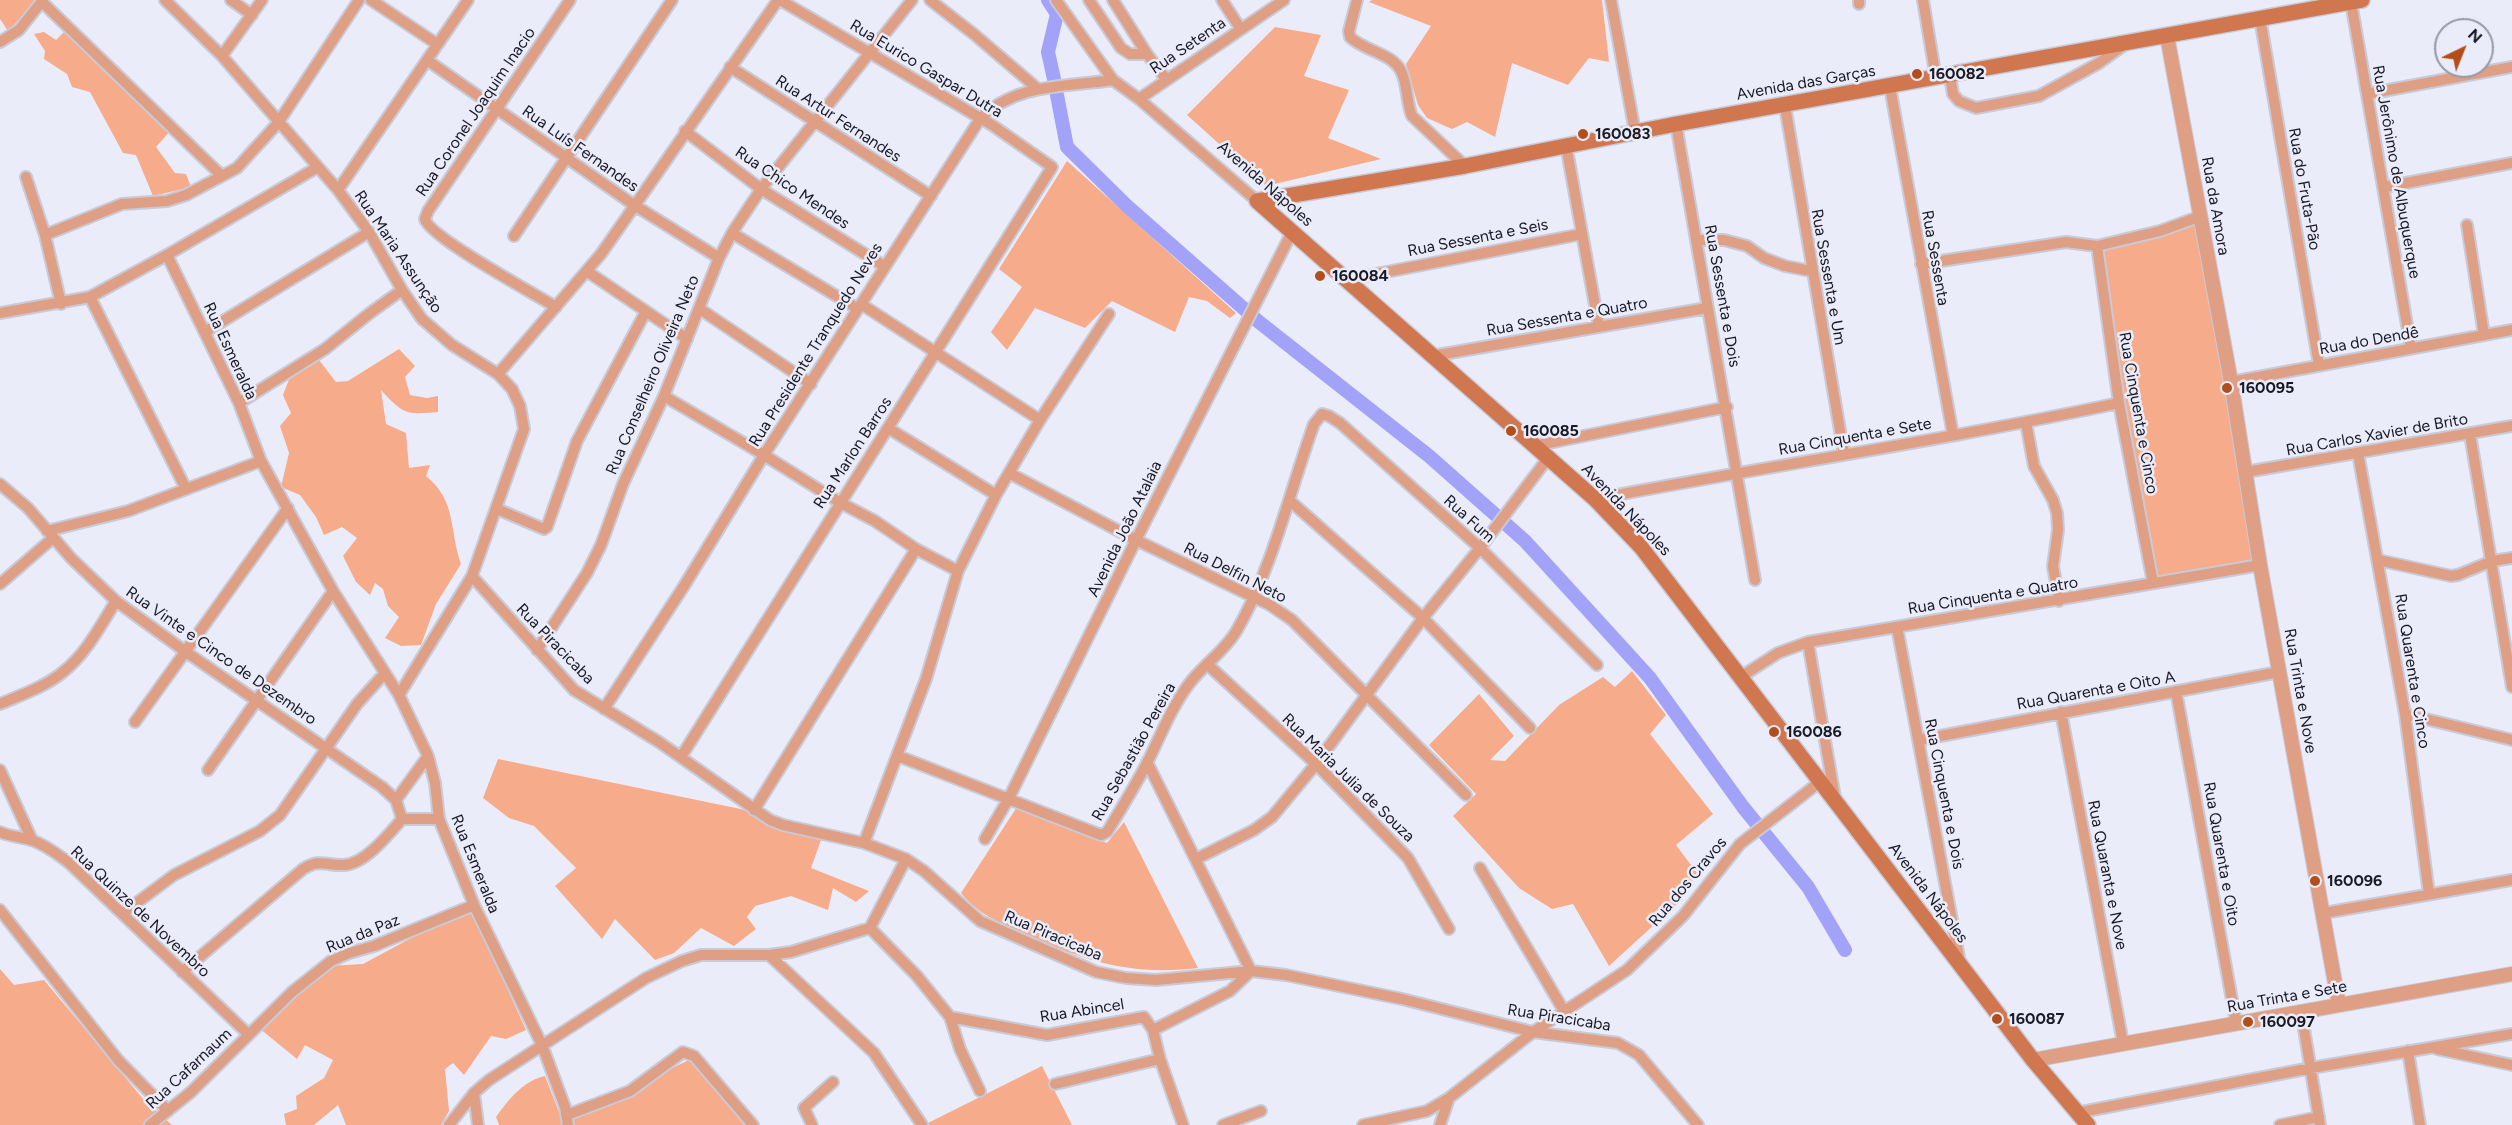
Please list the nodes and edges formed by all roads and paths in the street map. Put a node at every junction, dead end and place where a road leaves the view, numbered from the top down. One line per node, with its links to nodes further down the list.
1 (165, 0): 32 (street, Rua Maria Assunção)
2 (231, 0): 23 (street)
3 (262, 0): 23 (street)
4 (359, 0): 47 (street)
5 (371, 0): 29 (street)
6 (468, 0): 29 (street)
7 (570, 0): 44 (street, Rua Coronel Joaquim Inacio)
8 (672, 0): 52 (street)
9 (779, 0): 30 (street, Rua Eurico Gaspar Dutra); 34 (street)
10 (912, 0): 30 (street, Rua Conselheiro Oliveira Neto)
11 (930, 0): 40 (street)
12 (1056, 0): 38 (street, Avenida Nápoles)
13 (1089, 0): 31 (street)
14 (1113, 0): 31 (street)
15 (1222, 0): 25 (street)
16 (1284, 0): 25 (street, Rua Setenta)
17 (1356, 0): 54 (street)
18 (1611, 0): 50 (street)
19 (1923, 0): 36 (street)
20 (43, 1): 27 (street); 57 (street)
21 (2357, 1): 22 (main road, Avenida das Garças); 41 (street, Rua Jerônimo de Albuquerque)
22 (2324, 3): 24 (main road, Avenida das Garças)
23 (252, 15): 32 (street)
24 (2260, 18): 26 (main road, Avenida das Garças); 100 (street, Rua do Fruta-Pão)
25 (1240, 28): 37 (street, Rua Setenta)
26 (2167, 36): 28 (main road, Avenida das Garças); 65 (street, Rua da Amora)
27 (0, 42)
28 (2126, 43): 36 (main road, Avenida das Garças); 36 (street)
29 (437, 44): 33 (street)
30 (870, 53): 45 (street, Rua Eurico Gaspar Dutra); 46 (street, Rua Conselheiro Oliveira Neto)
31 (1147, 54): 37 (street)
32 (222, 56): 47 (street, Rua Maria Assunção)
33 (427, 60): 44 (street, Rua Luís Fernandes); 61 (street)
34 (730, 67): 46 (street, Rua Artur Fernandes); 49 (street)
35 (2512, 67): 41 (street)
36 (1943, 77): 39 (main road, Avenida das Garças)
37 (1166, 79): 42 (street, Rua Setenta)
38 (1113, 80): 40 (street, Rua Presidente Tranquedo Neves); 42 (street, Avenida Nápoles)
39 (1890, 87): 43 (main road, Avenida das Garças); 77 (street, Rua Sessenta)
40 (1038, 89): 45 (street, Rua Presidente Tranquedo Neves)
41 (2367, 94): 59 (street, Rua Jerônimo de Albuquerque)
42 (1139, 99): 63 (street, Avenida Nápoles)
43 (1785, 106): 48 (main road, Avenida das Garças); 80 (street, Rua Sessenta e Um)
44 (496, 108): 52 (street, Rua Luís Fernandes); 86 (street, Rua Coronel Joaquim Inacio)
45 (980, 119): 56 (street, Rua Eurico Gaspar Dutra); 62 (street, Rua Presidente Tranquedo Neves)
46 (814, 122): 60 (street, Rua Conselheiro Oliveira Neto); 62 (street, Rua Artur Fernandes)
47 (278, 123): 55 (street, Rua Maria Assunção); 57 (street)
48 (1676, 124): 50 (main road, Avenida das Garças); 73 (street, Rua Sessenta e Dois)
49 (685, 131): 60 (street, Rua Chico Mendes); 64 (street)
50 (1635, 132): 51 (main road, Avenida das Garças)
51 (1566, 145): 54 (main road, Avenida das Garças); 70 (street)
52 (566, 156): 64 (street, Rua Luís Fernandes); 72 (street)
53 (2512, 163): 59 (street)
54 (1465, 166): 63 (main road, Avenida das Garças)
55 (318, 167): 61 (street, Rua Maria Assunção); 75 (street)
56 (1053, 167): 98 (street, Rua Marlon Barros)
57 (222, 176): 71 (street)
58 (26, 177): 71 (street)
59 (2385, 187): 97 (street, Rua Jerônimo de Albuquerque)
60 (761, 189): 68 (street, Rua Conselheiro Oliveira Neto); 78 (street, Rua Chico Mendes)
61 (338, 190): 67 (street, Rua Maria Assunção)
62 (931, 196): 78 (street, Rua Presidente Tranquedo Neves)
63 (1257, 201): 69 (main road, Avenida Nápoles)
64 (634, 205): 76 (street, Rua Luís Fernandes); 79 (street)
65 (2201, 216): 74 (street); 102 (street, Rua da Amora)
66 (2467, 225): 95 (street)
67 (369, 232): 82 (street, Rua Maria Assunção); 94 (street)
68 (732, 232): 76 (street, Rua Conselheiro Oliveira Neto); 85 (street)
69 (1292, 232): 81 (main road, Avenida Nápoles); 133 (street, Avenida João Atalaia)
70 (1582, 234): 81 (street, Rua Sessenta e Seis); 92 (street)
71 (45, 235): 84 (street)
72 (514, 236)
73 (1697, 240): 80 (street); 87 (street, Rua Sessenta e Dois)
74 (2097, 246): 77 (street); 106 (street, Rua Cinquenta e Cinco)
75 (167, 255): 83 (street); 94 (street, Rua Esmeralda)
76 (719, 258): 88 (street, Rua Conselheiro Oliveira Neto)
77 (1921, 264): 114 (street, Rua Sessenta)
78 (884, 266): 85 (street, Rua Presidente Tranquedo Neves)
79 (588, 272): 86 (street); 89 (street)
80 (1812, 272): 117 (street, Rua Sessenta e Um)
81 (1345, 280): 99 (main road, Avenida Nápoles)
82 (402, 290): 101 (street, Rua Maria Assunção); 105 (street)
83 (90, 297): 84 (street); 125 (street)
84 (61, 304): 90 (street)
85 (860, 306): 98 (street); 103 (street, Rua Presidente Tranquedo Neves)
86 (556, 307): 101 (street)
87 (1707, 308): 92 (street, Rua Sessenta e Quatro); 107 (street, Rua Sessenta e Dois)
88 (700, 309): 96 (street, Rua Conselheiro Oliveira Neto); 103 (street)
89 (646, 311): 96 (street); 131 (street)
90 (0, 313)
91 (1109, 314): 108 (street)
92 (1599, 327): 99 (street, Rua Sessenta e Quatro)
93 (2512, 330): 95 (street, Rua do Dendê)
94 (205, 332): 105 (street, Rua Esmeralda)
95 (2484, 335): 97 (street, Rua do Dendê)
96 (687, 339): 104 (street, Rua Conselheiro Oliveira Neto)
97 (2411, 348): 100 (street, Rua do Dendê)
98 (934, 353): 108 (street); 112 (street, Rua Marlon Barros)
99 (1432, 356): 115 (main road, Avenida Nápoles)
100 (2319, 365): 102 (street, Rua do Dendê)
101 (498, 374): 131 (street, Rua Maria Assunção)
102 (2231, 382): 122 (street, Rua Trinta e Nove)
103 (811, 384): 118 (street, Rua Presidente Tranquedo Neves)
104 (664, 396): 118 (street); 152 (street, Rua Conselheiro Oliveira Neto)
105 (239, 403): 120 (street, Rua Esmeralda)
106 (2119, 404): 109 (street, Rua Cinquenta e Sete); 143 (street, Rua Cinquenta e Cinco)
107 (1727, 407): 115 (street); 121 (street, Rua Sessenta e Dois)
108 (1040, 420): 123 (street)
109 (2026, 423): 114 (street, Rua Cinquenta e Sete); 148 (street)
110 (1314, 424): 128 (street, Rua Sebastião Pereira); 134 (street, Rua Fum)
111 (2512, 426): 113 (street, Rua Carlos Xavier de Brito)
112 (888, 428): 126 (street); 129 (street, Rua Marlon Barros)
113 (2470, 434): 116 (street, Rua Carlos Xavier de Brito); 138 (street)
114 (1953, 435): 117 (street, Rua Cinquenta e Sete)
115 (1534, 447): 119 (main road, Avenida Nápoles)
116 (2358, 453): 122 (street, Rua Carlos Xavier de Brito); 137 (street, Rua Quarenta e Cinco)
117 (1844, 454): 121 (street, Rua Cinquenta e Sete)
118 (764, 455): 129 (street); 165 (street, Rua Presidente Tranquedo Neves)
119 (1548, 458): 127 (main road, Avenida Nápoles); 134 (street)
120 (261, 461): 125 (street); 130 (street, Rua Esmeralda)
121 (1738, 472): 127 (street, Rua Cinquenta e Sete); 142 (street, Rua Sessenta e Dois)
122 (2246, 472): 139 (street, Rua Trinta e Nove)
123 (1009, 474): 126 (street); 133 (street, Rua Delfin Neto)
124 (0, 484): 132 (street, Rua Vinte e Cinco de Dezembro)
125 (186, 489): 132 (street)
126 (996, 495): 140 (street)
127 (1595, 499): 158 (main road, Avenida Nápoles)
128 (1289, 500): 146 (street, Rua Sebastião Pereira); 149 (street)
129 (839, 502): 135 (street); 174 (street, Rua Marlon Barros)
130 (288, 508): 145 (street, Rua Esmeralda); 153 (street)
131 (497, 509): 141 (street, Rua Maria Assunção)
132 (50, 534): 144 (street); 147 (street, Rua Vinte e Cinco de Dezembro)
133 (1136, 540): 146 (street, Rua Delfin Neto); 182 (street, Avenida João Atalaia)
134 (1480, 548): 149 (street); 155 (street, Rua Fum)
135 (916, 549): 140 (street); 185 (street)
136 (2512, 558): 138 (street)
137 (2378, 560): 138 (street); 167 (street, Rua Quarenta e Cinco)
138 (2492, 561): 159 (street)
139 (2260, 565): 143 (street, Rua Cinquenta e Quatro); 156 (street, Rua Trinta e Nove)
140 (958, 571): 175 (street)
141 (472, 576): 152 (street, Rua Piracicaba); 162 (street, Rua Maria Assunção)
142 (1755, 580)
143 (2153, 583): 148 (street, Rua Cinquenta e Quatro)
144 (0, 584)
145 (333, 591): 157 (street, Rua Esmeralda); 163 (street)
146 (1253, 597): 154 (street, Rua Sebastião Pereira); 161 (street, Rua Delfin Neto)
147 (116, 601): 153 (street, Rua Vinte e Cinco de Dezembro); 164 (street)
148 (2059, 601): 150 (street, Rua Cinquenta e Quatro)
149 (1423, 618): 161 (street); 169 (street)
150 (1897, 627): 151 (street, Rua Cinquenta e Quatro); 170 (street, Rua Cinquenta e Dois)
151 (1808, 642): 158 (street, Rua Cinquenta e Quatro); 184 (street)
152 (537, 650): 165 (street, Rua Piracicaba)
153 (186, 652): 163 (street, Rua Vinte e Cinco de Dezembro); 168 (street)
154 (1207, 664): 176 (street, Rua Sebastião Pereira); 177 (street, Rua Maria Julia de Souza)
155 (1597, 665)
156 (2279, 672): 160 (street, Rua Quarenta e Oito A); 200 (street, Rua Trinta e Nove)
157 (384, 674): 162 (street, Rua Esmeralda); 172 (street)
158 (1739, 678): 180 (main road, Avenida Nápoles)
159 (2512, 687)
160 (2176, 691): 166 (street, Rua Quarenta e Oito A); 212 (street, Rua Quarenta e Oito)
161 (1367, 693): 177 (street); 181 (street, Rua Delfin Neto)
162 (399, 695): 173 (street, Rua Esmeralda)
163 (258, 701): 172 (street, Rua Vinte e Cinco de Dezembro); 179 (street)
164 (0, 704)
165 (604, 709): 174 (street, Rua Piracicaba)
166 (2061, 712): 170 (street, Rua Quarenta e Oito A); 217 (street, Rua Quaranta e Nove)
167 (2405, 714): 171 (street); 196 (street, Rua Quarenta e Cinco)
168 (135, 722)
169 (1530, 728)
170 (1919, 740): 204 (street, Rua Cinquenta e Dois)
171 (2512, 740)
172 (327, 748): 183 (street, Rua Vinte e Cinco de Dezembro); 199 (street)
173 (428, 756): 183 (street); 187 (street, Rua Esmeralda)
174 (681, 756): 185 (street, Rua Piracicaba)
175 (898, 756): 182 (street); 191 (street)
176 (1147, 762): 182 (street, Rua Sebastião Pereira); 193 (street)
177 (1316, 764): 193 (street); 202 (street, Rua Maria Julia de Souza)
178 (0, 770): 190 (street)
179 (208, 770)
180 (1821, 781): 184 (main road, Avenida Nápoles); 209 (street, Rua dos Cravos)
181 (1466, 795)
182 (1009, 798): 189 (street, Avenida João Atalaia)
183 (396, 800): 186 (street)
184 (1836, 801): 204 (main road, Avenida Nápoles)
185 (754, 810): 191 (street, Rua Piracicaba)
186 (402, 819): 187 (street); 206 (street)
187 (439, 819): 197 (street, Rua Esmeralda)
188 (0, 832): 190 (street, Rua Quinze de Novembro)
189 (985, 839)
190 (32, 840): 199 (street, Rua Quinze de Novembro)
191 (864, 843): 192 (street, Rua Piracicaba)
192 (906, 859): 201 (street); 205 (street, Rua Piracicaba)
193 (1196, 859): 205 (street)
194 (1480, 868): 209 (street)
195 (2512, 880): 196 (street)
196 (2429, 894): 200 (street)
197 (474, 905): 215 (street, Rua da Paz); 218 (street, Rua Esmeralda)
198 (0, 910): 230 (street)
199 (123, 913): 206 (street, Rua Quinze de Novembro)
200 (2324, 913): 208 (street, Rua Trinta e Nove)
201 (870, 928): 203 (street); 211 (street)
202 (1449, 928)
203 (769, 955): 218 (street); 240 (street)
204 (1961, 966): 222 (main road, Avenida Nápoles)
205 (1251, 971): 213 (street, Rua Abincel); 214 (street, Rua Piracicaba)
206 (182, 972): 215 (street, Rua Quinze de Novembro)
207 (2512, 974): 208 (street, Rua Trinta e Sete)
208 (2339, 1005): 210 (street, Rua Trinta e Sete)
209 (1564, 1011): 214 (street, Rua dos Cravos)
210 (2301, 1011): 212 (street, Rua Trinta e Sete); 224 (street)
211 (950, 1017): 213 (street, Rua Abincel); 227 (street)
212 (2236, 1022): 217 (street, Rua Trinta e Sete)
213 (1151, 1025): 221 (street)
214 (1533, 1032): 229 (street, Rua dos Cravos); 245 (street, Rua Piracicaba)
215 (248, 1034): 230 (street, Rua Cafarnaum)
216 (2512, 1034): 219 (street)
217 (2123, 1043): 222 (street, Rua Trinta e Sete)
218 (542, 1045): 228 (street); 233 (street, Rua Esmeralda)
219 (2431, 1047): 220 (street); 223 (street)
220 (2408, 1051): 224 (street); 248 (street)
221 (1160, 1059): 226 (street); 241 (street)
222 (2032, 1060): 232 (main road, Avenida Nápoles)
223 (2512, 1065)
224 (2311, 1068): 232 (street); 234 (street)
225 (833, 1082): 239 (street)
226 (1054, 1084)
227 (980, 1091)
228 (474, 1093): 236 (street); 237 (street)
229 (1449, 1098): 243 (street, Rua dos Cravos); 244 (street)
230 (168, 1111): 235 (street, Rua Cafarnaum)
231 (1261, 1111): 242 (street)
232 (2076, 1113): 246 (main road, Avenida Nápoles)
233 (568, 1120): 238 (street)
234 (2320, 1121): 247 (street)
235 (150, 1125)
236 (449, 1125)
237 (478, 1125)
238 (753, 1125)
239 (812, 1125)
240 (922, 1125)
241 (1183, 1125)
242 (1223, 1125)
243 (1363, 1125)
244 (1440, 1125)
245 (1698, 1125)
246 (2088, 1125)
247 (2280, 1125)
248 (2420, 1125)

